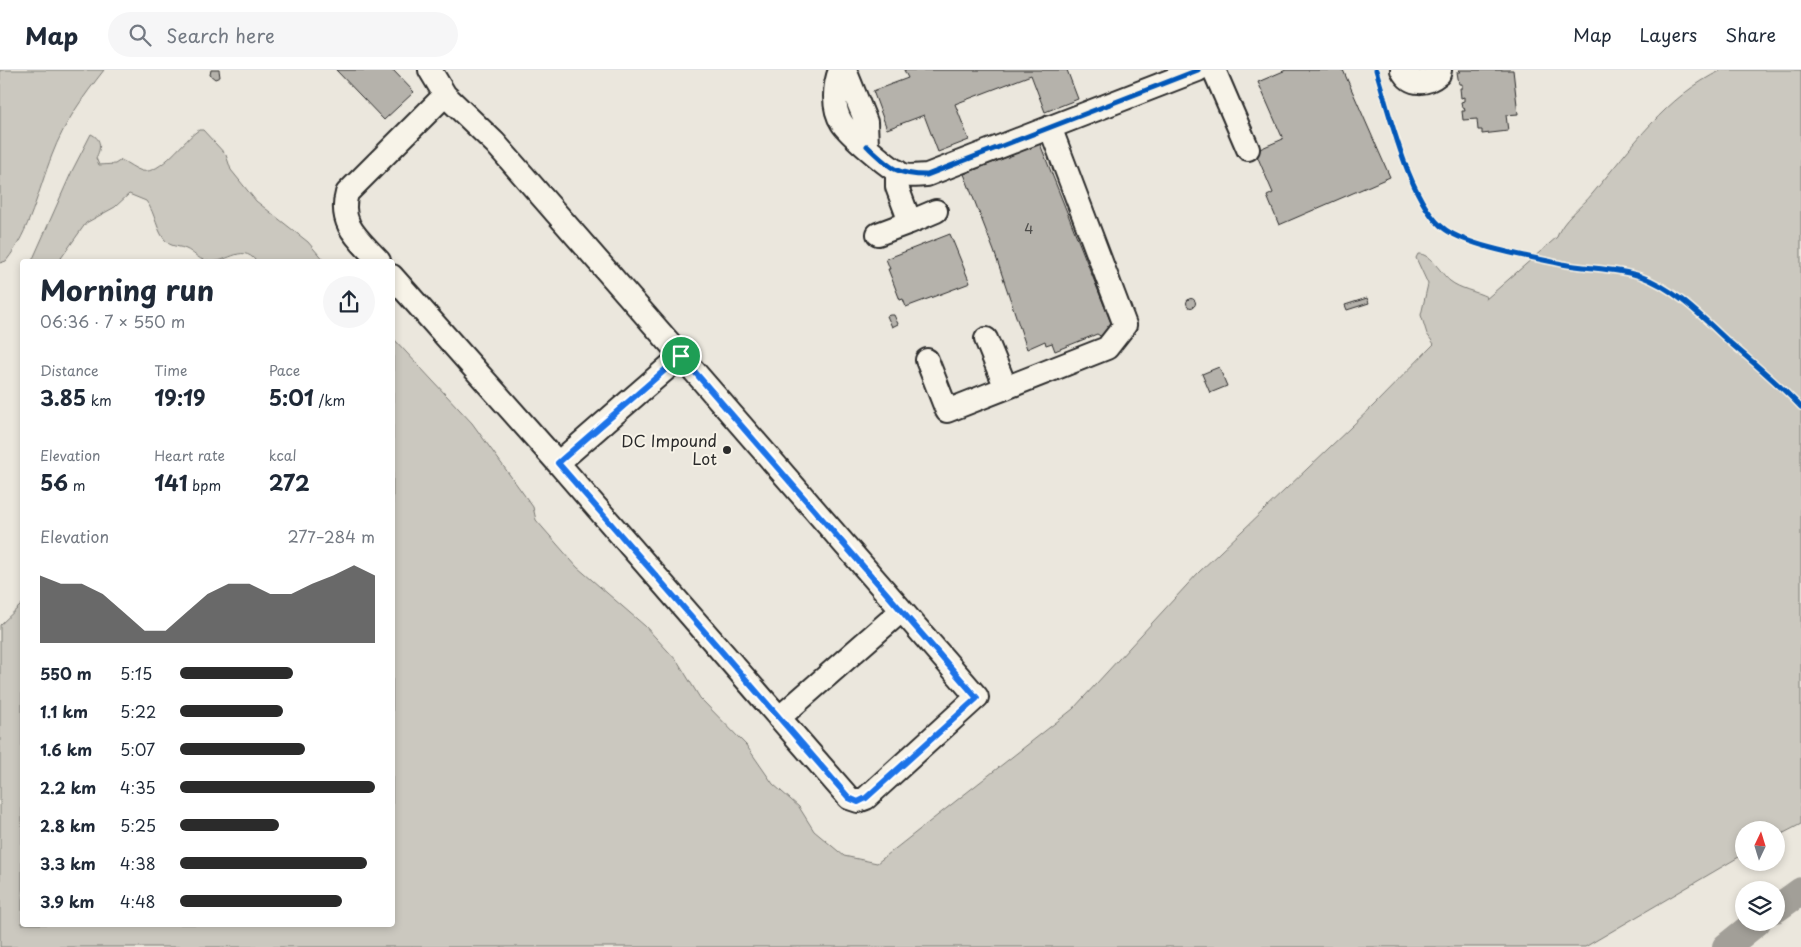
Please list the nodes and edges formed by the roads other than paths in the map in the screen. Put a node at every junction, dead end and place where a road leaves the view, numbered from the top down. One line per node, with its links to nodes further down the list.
1 (430, 70): 9 (street)
2 (840, 70): 11 (street)
3 (845, 70): 11 (street)
4 (1198, 70): 8 (street)
5 (1214, 70): 12 (street)
6 (1402, 70): 7 (street)
7 (1440, 70)
8 (1142, 80): 10 (street)
9 (445, 95): 17 (street); 20 (street)
10 (1050, 127): 13 (street); 22 (street)
11 (867, 146): 13 (street)
12 (1248, 149)
13 (897, 171): 15 (street)
14 (936, 212): 15 (street)
15 (910, 222): 16 (street)
16 (878, 234)
17 (377, 259)
18 (395, 279): 23 (street)
19 (986, 339): 22 (street)
20 (681, 356): 23 (street); 24 (street)
21 (927, 360): 22 (street)
22 (1006, 388)
23 (558, 463): 25 (street)
24 (902, 611): 25 (street); 25 (street)
25 (779, 718)

